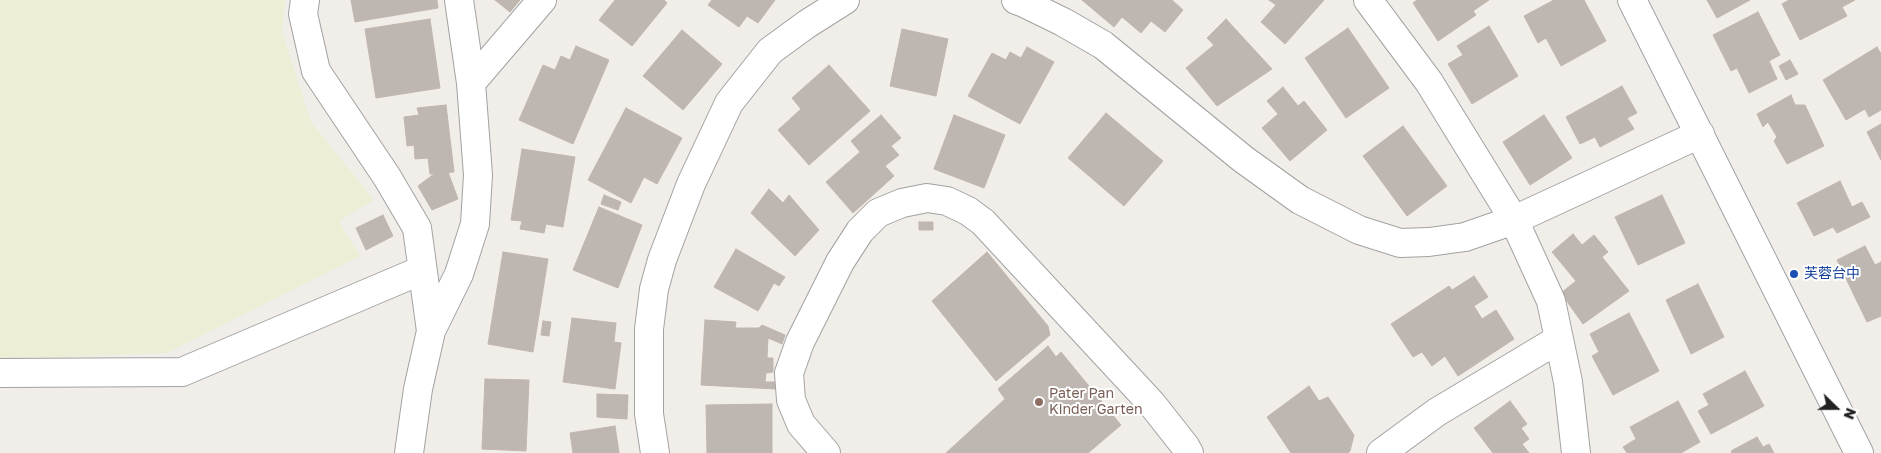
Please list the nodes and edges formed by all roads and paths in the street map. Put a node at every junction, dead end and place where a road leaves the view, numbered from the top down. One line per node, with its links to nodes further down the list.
1 (305, 0): 11 (street)
2 (459, 0): 8 (street)
3 (542, 0): 8 (street)
4 (845, 0): 16 (street)
5 (1016, 0): 10 (street)
6 (1368, 0): 10 (street)
7 (1632, 0): 9 (street)
8 (471, 84): 12 (street)
9 (1700, 134): 10 (street); 21 (street)
10 (1514, 220): 13 (street)
11 (422, 270): 12 (street); 14 (street)
12 (431, 331): 15 (street)
13 (1559, 339): 19 (street); 20 (street)
14 (0, 373)
15 (409, 453)
16 (654, 453)
17 (826, 453): 18 (street)
18 (1189, 453)
19 (1381, 453)
20 (1576, 453)
21 (1859, 453)

